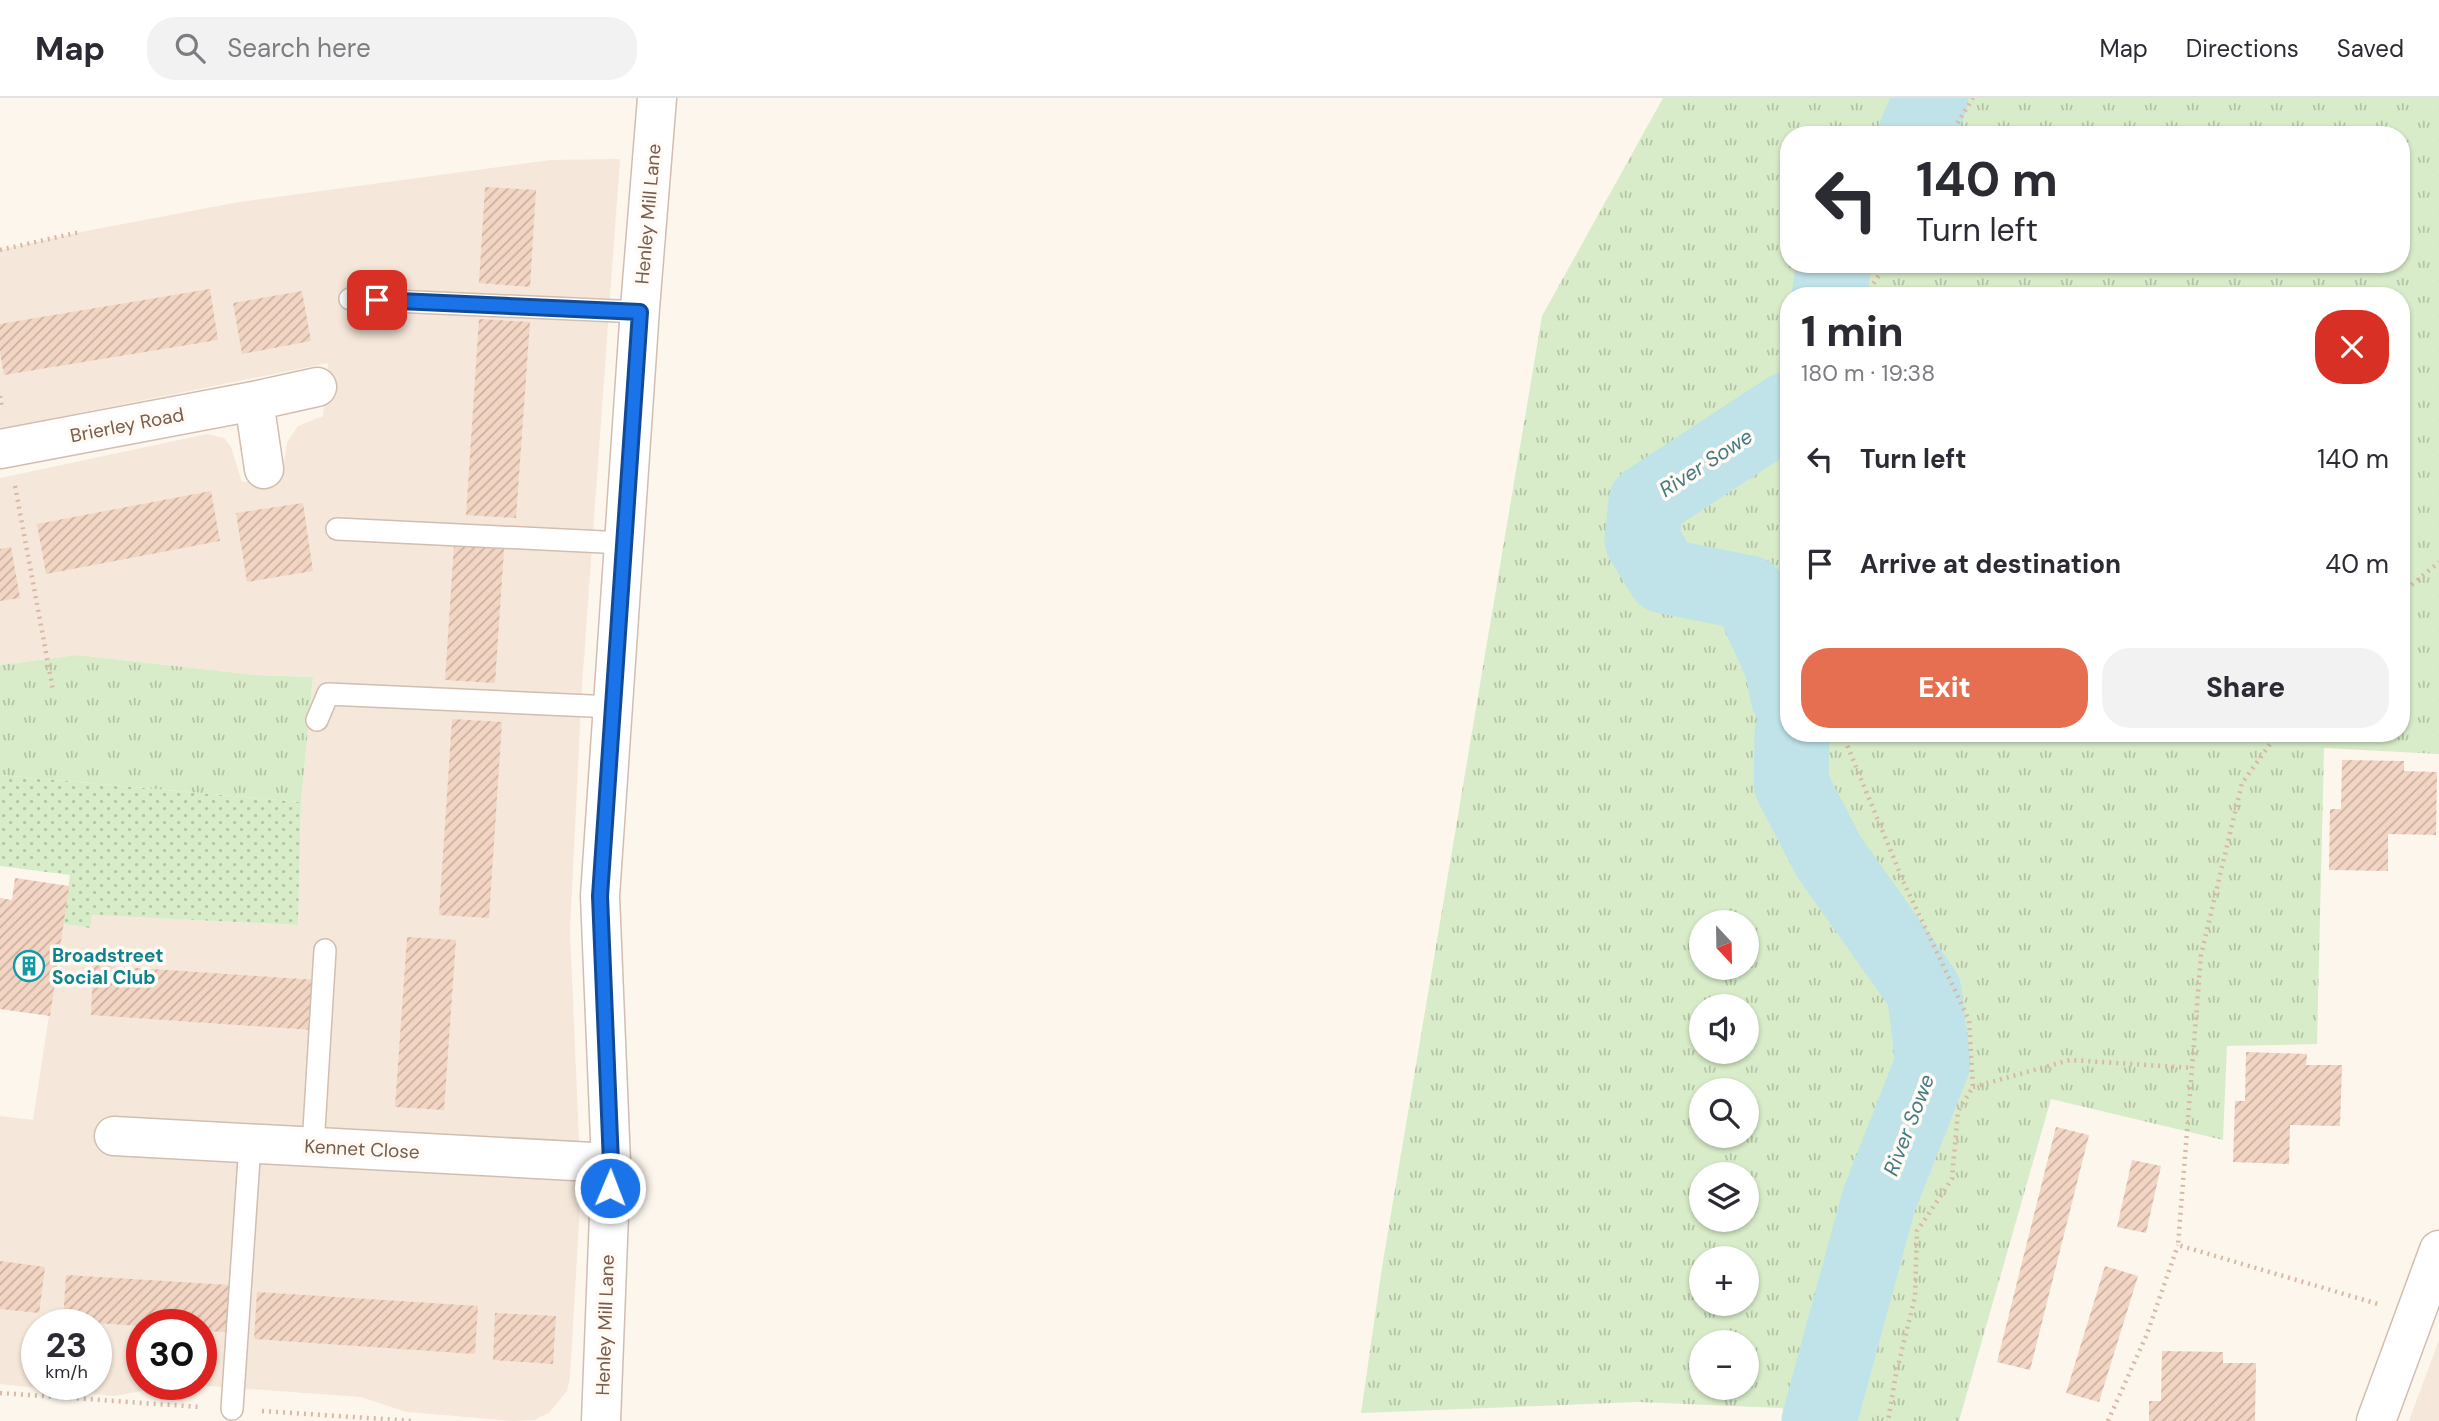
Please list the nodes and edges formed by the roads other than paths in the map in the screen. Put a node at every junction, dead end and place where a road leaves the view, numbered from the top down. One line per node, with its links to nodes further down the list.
1 (657, 98): 3 (street, Henley Mill Lane)
2 (350, 299): 3 (lane)
3 (640, 312): 9 (street, Henley Mill Lane)
4 (317, 387): 5 (street, Brierley Road)
5 (254, 401): 6 (street, Brierley Road); 7 (street)
6 (4, 448)
7 (264, 469)
8 (337, 529): 9 (lane)
9 (624, 542): 10 (street, Henley Mill Lane)
10 (613, 707): 11 (lane); 16 (street, Henley Mill Lane)
11 (317, 720)
12 (325, 950): 15 (lane)
13 (114, 1136): 14 (street, Kennet Close)
14 (250, 1144): 15 (street, Kennet Close); 18 (lane)
15 (313, 1146): 16 (street, Kennet Close)
16 (611, 1163): 19 (street, Henley Mill Lane)
17 (2439, 1250): 20 (street)
18 (232, 1409)
19 (601, 1421)
20 (2376, 1421)

